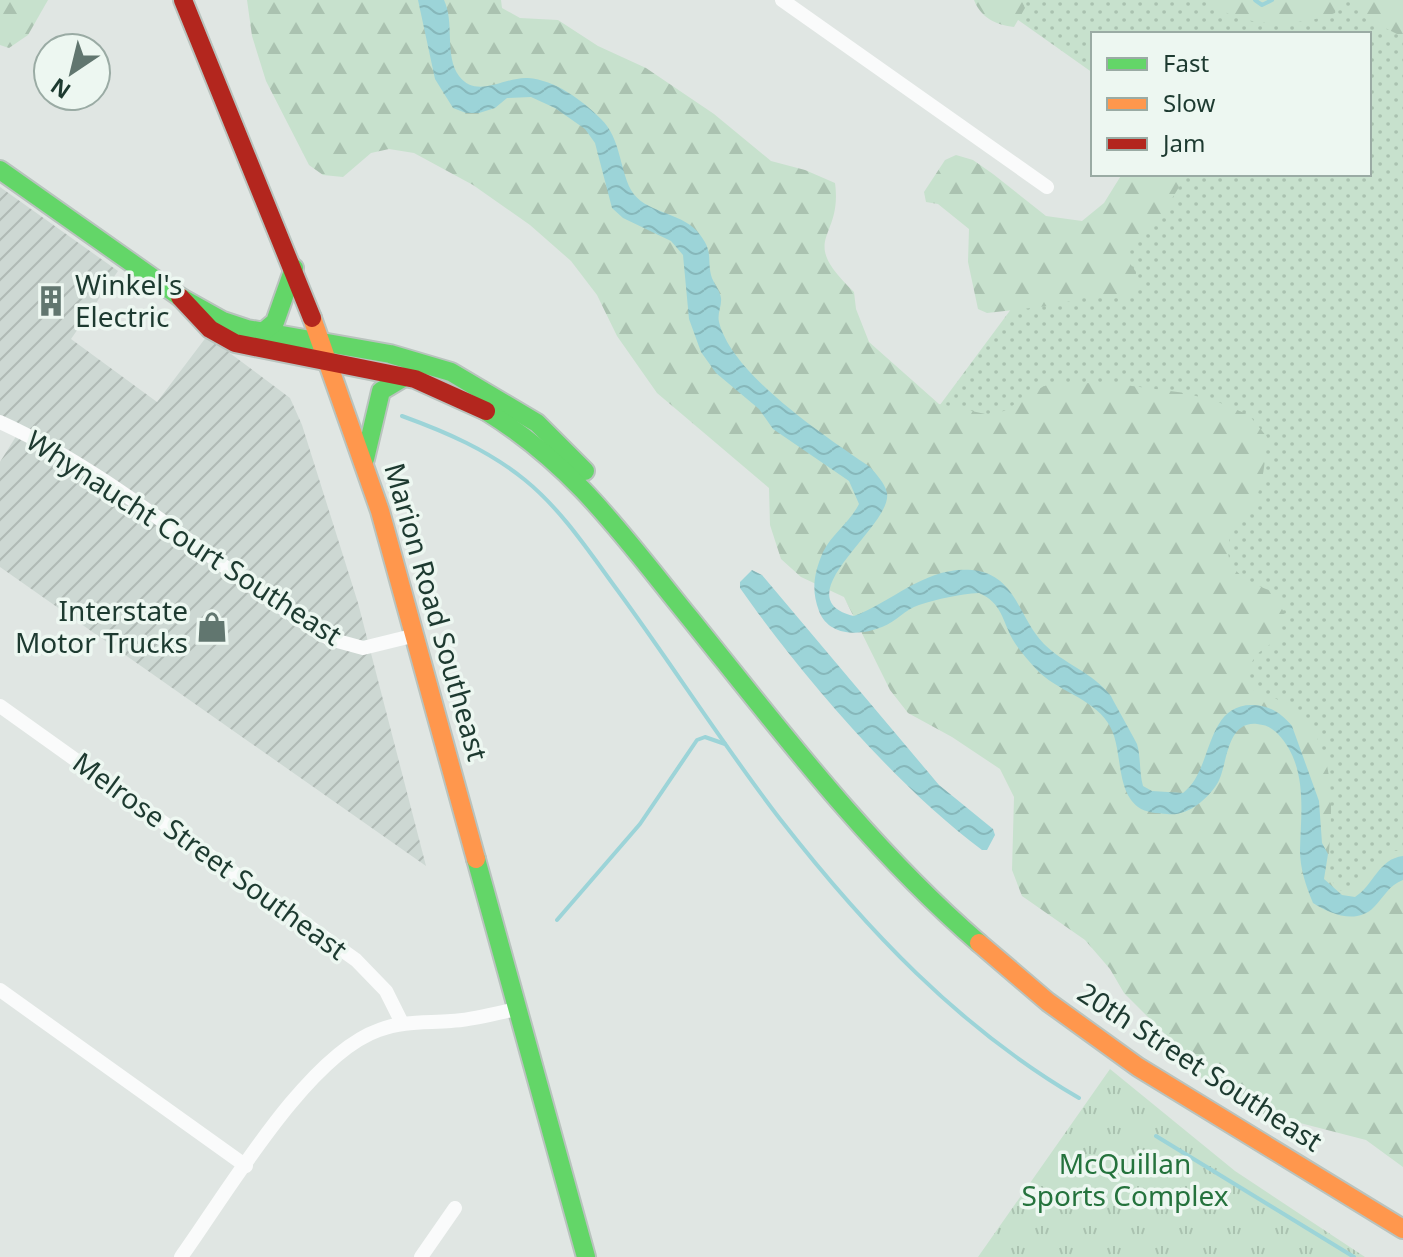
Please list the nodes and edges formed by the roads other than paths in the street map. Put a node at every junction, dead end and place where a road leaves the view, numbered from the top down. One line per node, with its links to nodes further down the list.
1 (183, 0): 5 (street, Marion Road Southeast)
2 (782, 0): 4 (street)
3 (0, 170): 6 (street, 20th Street Southeast)
4 (1047, 187)
5 (294, 268): 7 (street); 8 (street, Marion Road Southeast)
6 (180, 297): 7 (street, 20th Street Southeast); 9 (street, 20th Street Southeast)
7 (263, 332): 8 (street, 20th Street Southeast)
8 (321, 341): 9 (street, Marion Road Southeast); 13 (street, 20th Street Southeast)
9 (329, 363): 10 (street, 20th Street Southeast); 12 (street, Marion Road Southeast)
10 (406, 376): 12 (street); 13 (street, 20th Street Southeast)
11 (0, 422): 14 (street, Whynaucht Court Southeast)
12 (364, 461): 14 (street, Marion Road Southeast)
13 (691, 616): 21 (street, 20th Street Southeast)
14 (416, 635): 17 (street, Marion Road Southeast)
15 (0, 706): 18 (street, Melrose Street Southeast)
16 (0, 990): 19 (street)
17 (517, 1009): 18 (street); 24 (street, Marion Road Southeast)
18 (402, 1023): 19 (street)
19 (246, 1166): 22 (street)
20 (455, 1208): 23 (street)
21 (1403, 1229)
22 (181, 1257)
23 (421, 1257)
24 (586, 1257)

